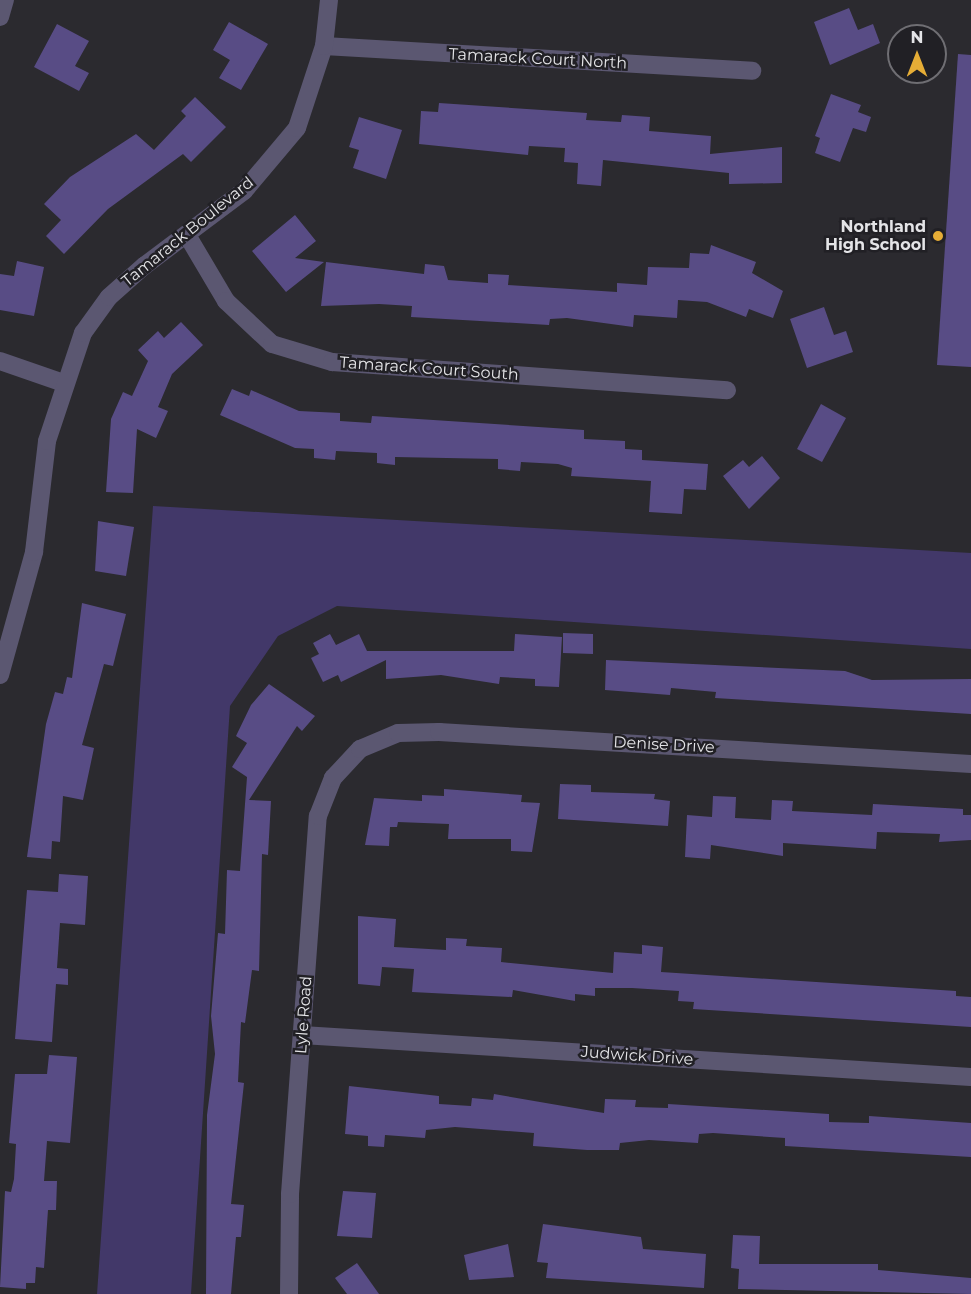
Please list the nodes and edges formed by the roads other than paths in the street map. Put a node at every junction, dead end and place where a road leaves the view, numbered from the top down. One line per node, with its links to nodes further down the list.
1 (5, 0): 3 (street)
2 (329, 0): 4 (street, Tamarack Boulevard)
3 (0, 17)
4 (324, 46): 5 (street, Tamarack Court North); 6 (street, Tamarack Boulevard)
5 (752, 71)
6 (187, 235): 8 (street, Tamarack Boulevard); 9 (street, Tamarack Court South)
7 (0, 361): 8 (street)
8 (64, 383): 10 (street, Tamarack Boulevard)
9 (728, 390)
10 (0, 675)
11 (360, 749): 12 (street, Denise Drive); 13 (street, Lyle Road)
12 (971, 764)
13 (302, 1035): 14 (street, Judwick Drive); 15 (street, Lyle Road)
14 (971, 1077)
15 (289, 1294)

